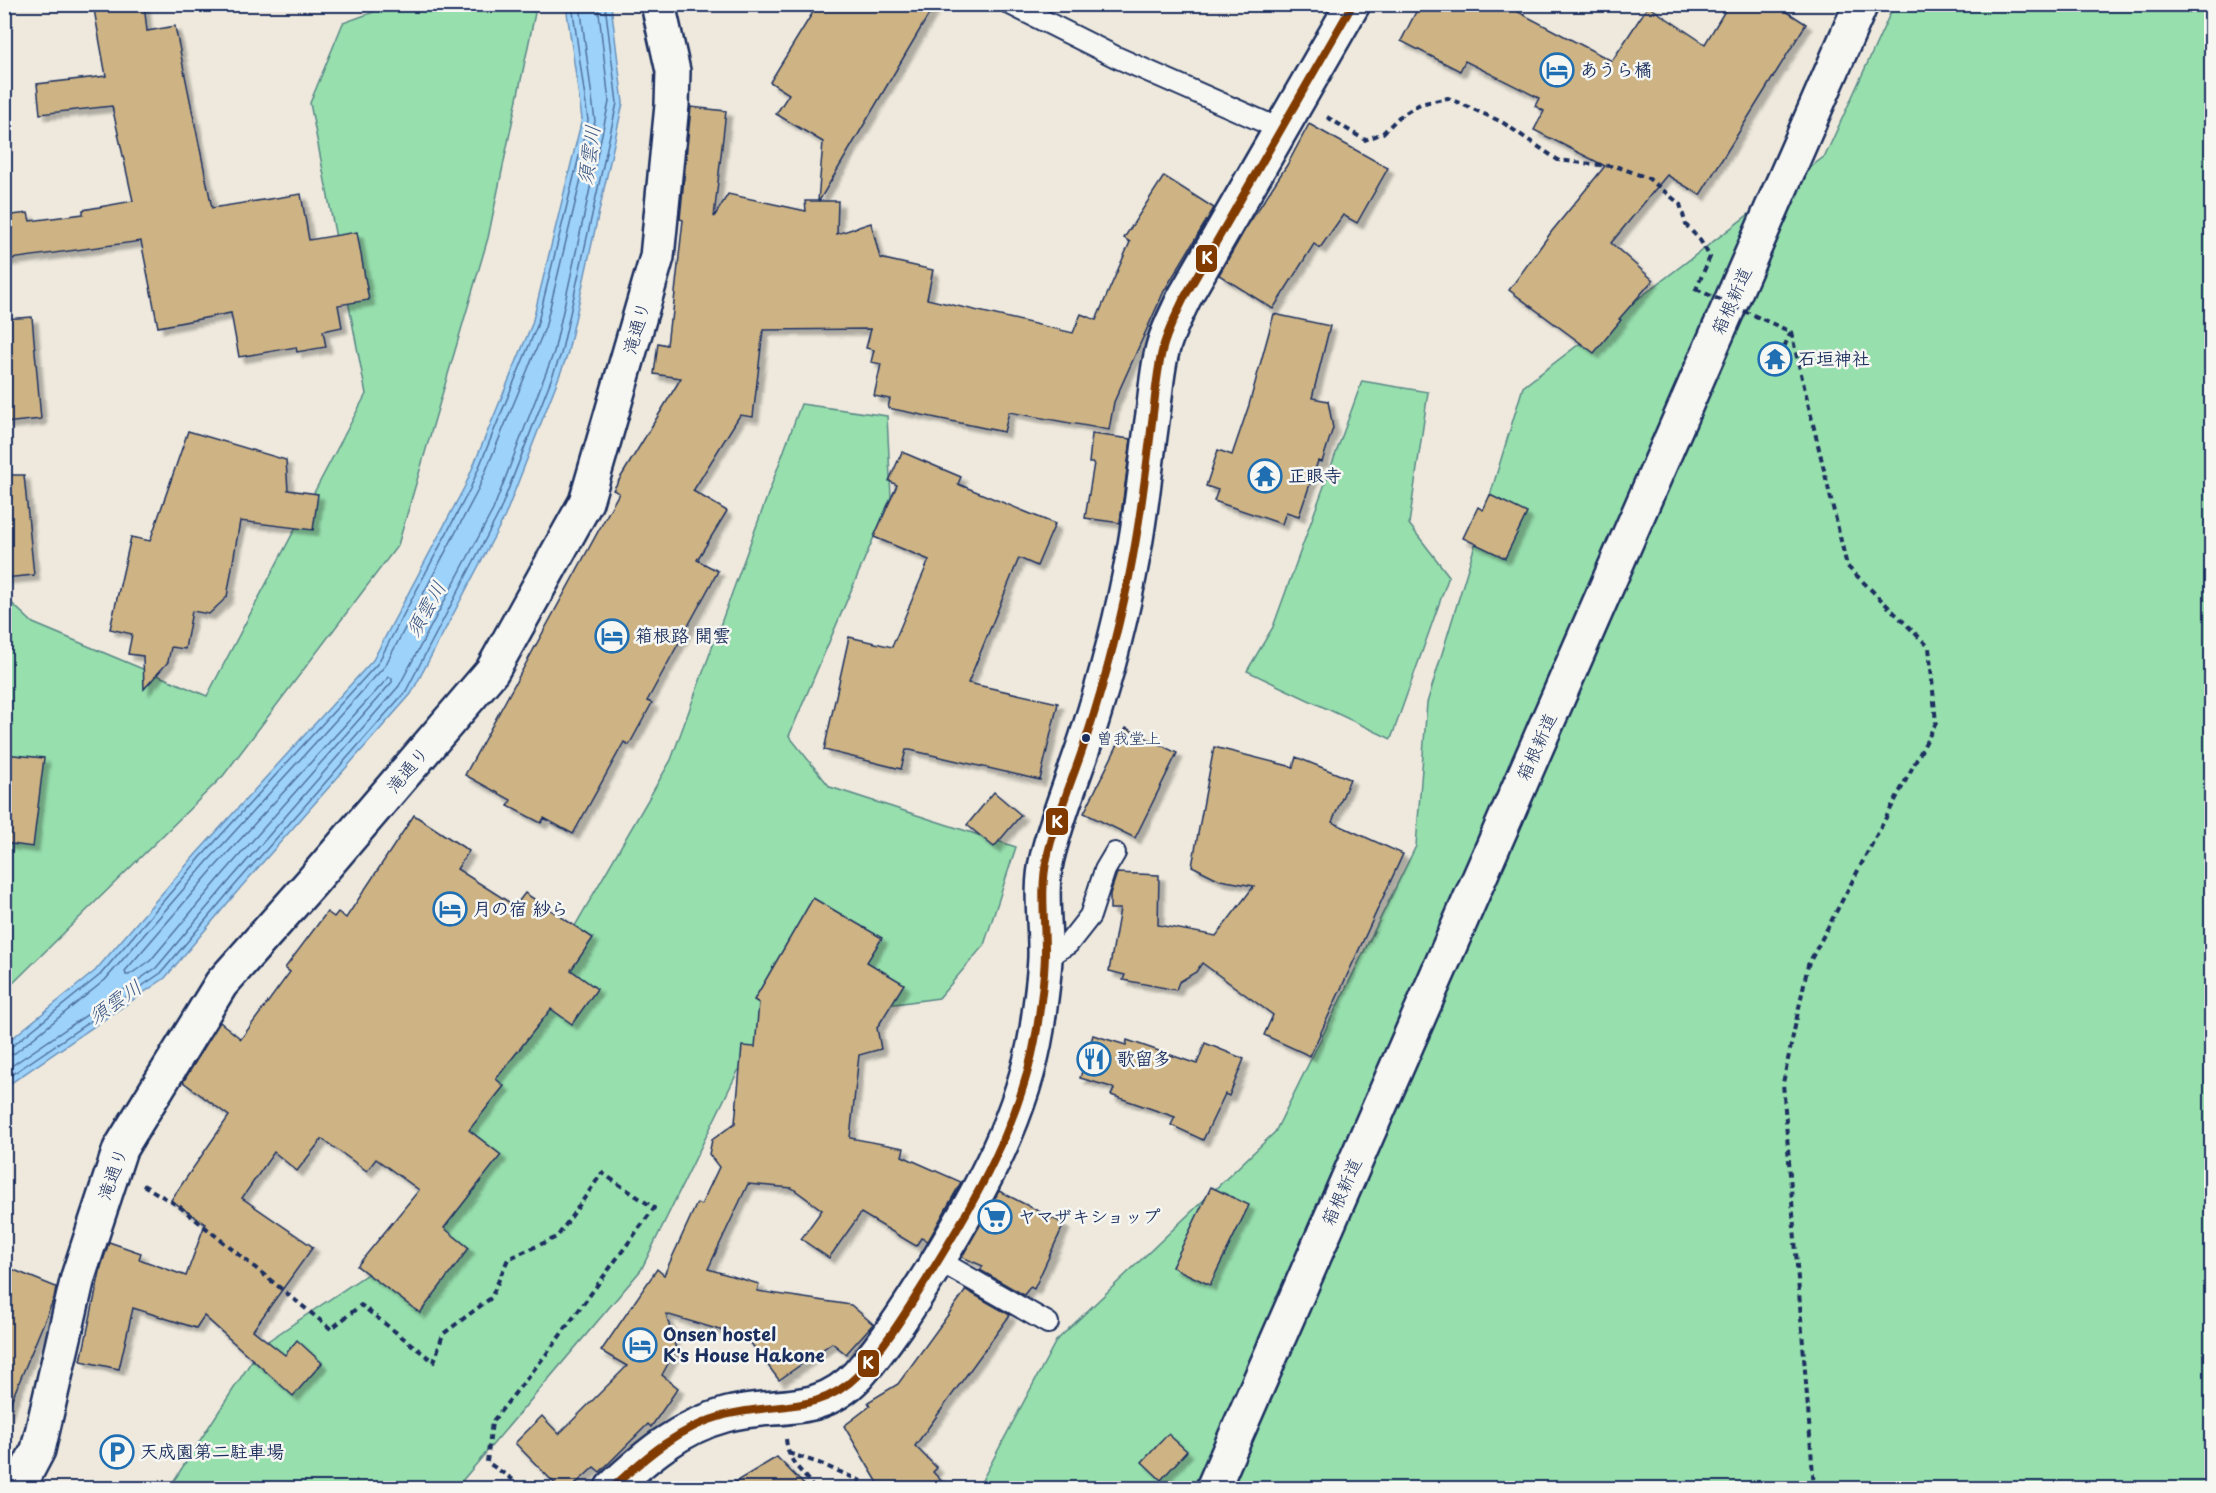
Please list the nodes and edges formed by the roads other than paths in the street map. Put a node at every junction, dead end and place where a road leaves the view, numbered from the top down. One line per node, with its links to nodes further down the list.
1 (658, 4): 10 (main road, 滝通り)
2 (1010, 4): 5 (lane)
3 (1353, 4): 5 (main road)
4 (1861, 4): 12 (main road, 箱根新道)
5 (1280, 129): 7 (main road)
6 (1115, 853): 7 (lane)
7 (1045, 958): 8 (main road)
8 (938, 1260): 9 (lane); 11 (main road)
9 (1048, 1323)
10 (18, 1488)
11 (612, 1488)
12 (1213, 1488)

